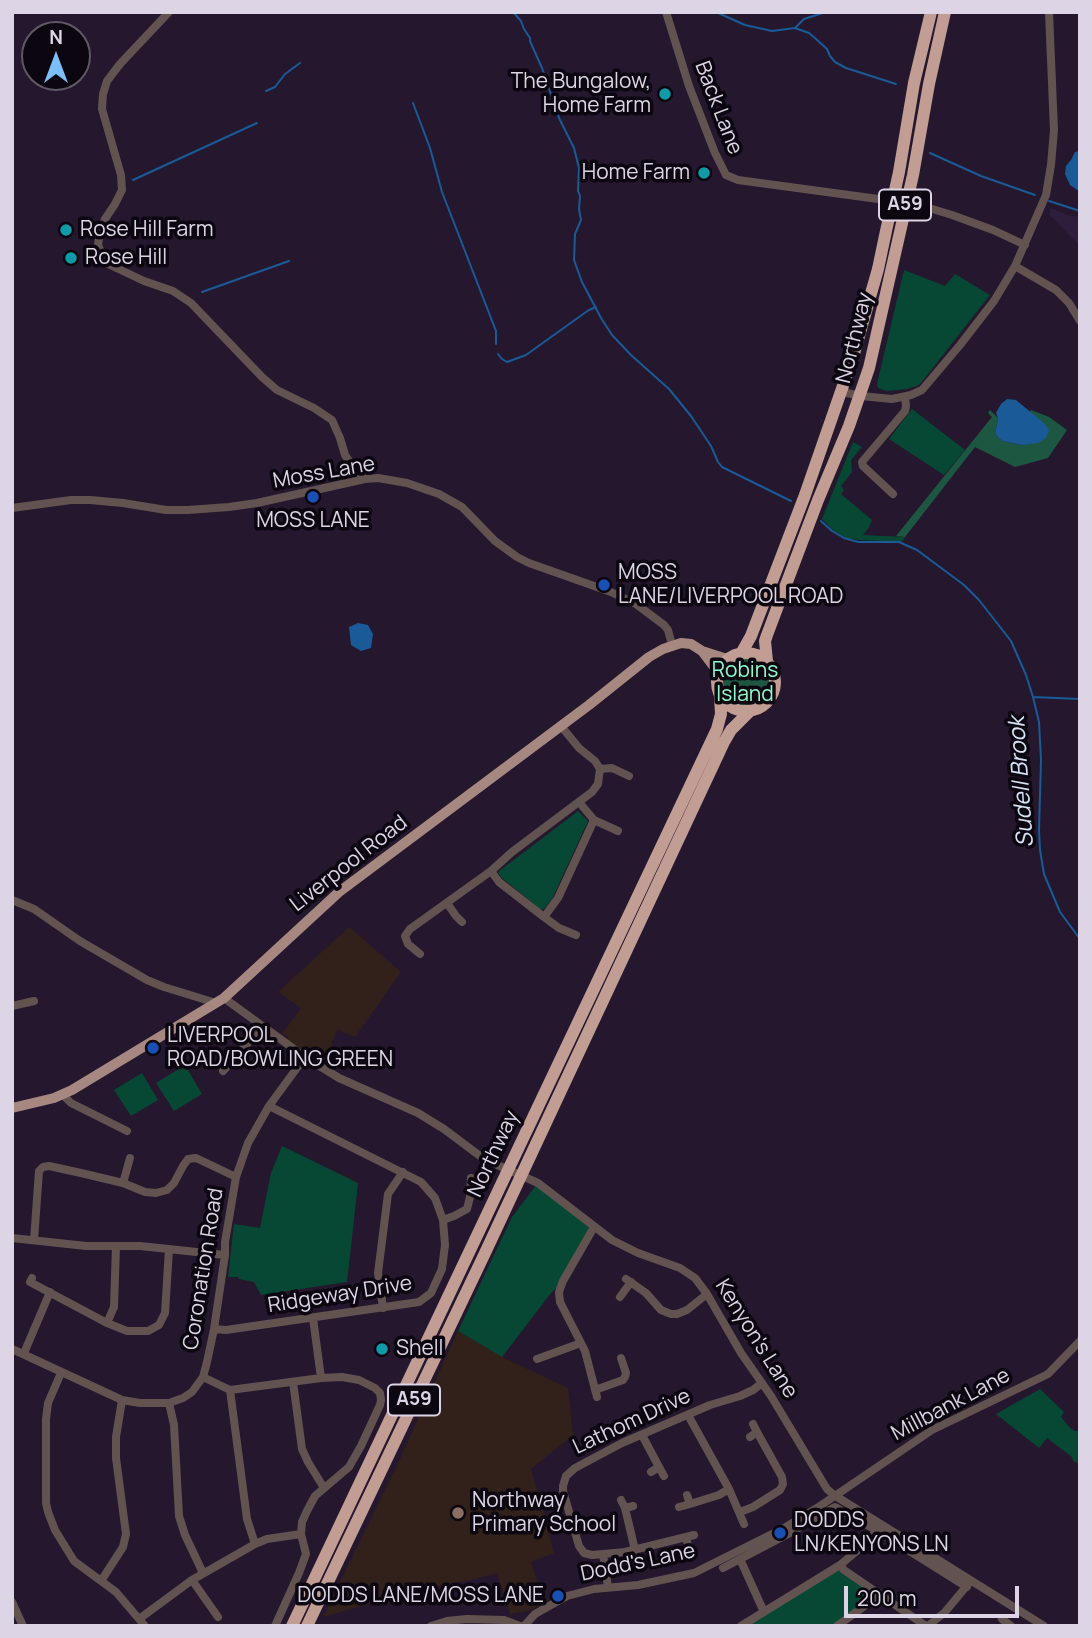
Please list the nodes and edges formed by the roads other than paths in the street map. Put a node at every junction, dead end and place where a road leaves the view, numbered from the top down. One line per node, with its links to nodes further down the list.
1 (169, 12): 16 (street)
2 (666, 12): 8 (street, Back Lane)
3 (931, 12): 6 (highway, Northway / A59)
4 (945, 12): 7 (highway, Northway / A59)
5 (1049, 12): 10 (street)
6 (899, 172): 7 (highway); 8 (highway, Northway / A59)
7 (913, 175): 8 (highway, Northway / A59)
8 (899, 201): 9 (highway, Northway / A59); 10 (street, Back Lane)
9 (893, 233): 13 (highway, Northway / A59); 14 (highway, Northway / A59)
10 (1025, 245): 11 (street)
11 (1015, 267): 12 (street); 15 (street)
12 (1080, 321)
13 (842, 392): 14 (street); 18 (highway, Northway / A59)
14 (861, 396): 15 (street); 18 (highway, Northway / A59)
15 (905, 397): 17 (street)
16 (365, 479): 19 (street, Moss Lane); 21 (street, Moss Lane)
17 (894, 494)
18 (812, 497): 20 (highway, Northway / A59)
19 (12, 509)
20 (803, 519): 23 (highway, Northway / A59); 25 (highway, Northway / A59)
21 (672, 645): 22 (main road); 29 (main road, Liverpool Road)
22 (702, 651): 24 (main road); 26 (main road)
23 (742, 652): 24 (highway); 25 (highway)
24 (727, 659): 26 (highway)
25 (767, 660): 28 (highway, A59)
26 (718, 673): 27 (highway, A59)
27 (720, 697): 28 (highway); 53 (highway, Northway / A59)
28 (750, 711): 55 (highway, Northway / A59)
29 (561, 726): 30 (street); 42 (main road, Liverpool Road)
30 (600, 769): 31 (street); 32 (street)
31 (629, 776)
32 (579, 802): 33 (street); 35 (street)
33 (594, 820): 34 (street); 38 (street)
34 (618, 831)
35 (491, 871): 37 (street); 38 (street)
36 (12, 900): 42 (street, Kenyon's Lane)
37 (447, 902): 39 (street); 41 (street)
38 (544, 917): 40 (street)
39 (462, 922)
40 (576, 935)
41 (420, 954)
42 (220, 1001): 45 (street, Kenyon's Lane); 48 (main road, Liverpool Road)
43 (34, 1002): 44 (street)
44 (12, 1006)
45 (263, 1026): 46 (street, Kenyon's Lane); 47 (street)
46 (304, 1057): 49 (street, Coronation Road); 53 (street, Kenyon's Lane)
47 (223, 1071)
48 (63, 1095): 50 (main road, Liverpool Road); 51 (street)
49 (269, 1106): 54 (street, Ridgeway Drive); 56 (street, Coronation Road)
50 (12, 1108)
51 (127, 1131)
52 (130, 1158): 58 (street)
53 (508, 1169): 55 (street, Kenyon's Lane); 123 (highway, Northway / A59)
54 (403, 1172): 59 (street, Ridgeway Drive); 70 (street)
55 (521, 1175): 60 (street, Kenyon's Lane); 124 (highway, Northway / A59)
56 (236, 1177): 58 (street); 65 (street, Coronation Road)
57 (471, 1178): 59 (street)
58 (123, 1184): 62 (street)
59 (443, 1220): 70 (street, Ridgeway Drive)
60 (594, 1227): 68 (street, Kenyon's Lane); 75 (street)
61 (12, 1238): 62 (street)
62 (34, 1240): 63 (street)
63 (116, 1245): 64 (street); 72 (street)
64 (169, 1249): 65 (street); 72 (street)
65 (225, 1255): 73 (street, Coronation Road)
66 (32, 1278): 67 (street)
67 (50, 1292): 72 (street); 78 (street)
68 (707, 1293): 69 (street); 84 (street, Kenyon's Lane)
69 (618, 1299)
70 (383, 1308): 71 (street, Ridgeway Drive)
71 (313, 1318): 73 (street, Ridgeway Drive); 82 (street)
72 (107, 1323)
73 (214, 1329): 81 (street, Coronation Road)
74 (1080, 1341): 94 (street, Millbank Lane)
75 (581, 1343): 76 (street); 79 (street)
76 (539, 1348)
77 (12, 1349): 78 (street)
78 (24, 1353): 80 (street)
79 (625, 1361)
80 (61, 1373): 86 (street); 111 (street)
81 (203, 1377): 85 (street); 87 (street, Coronation Road)
82 (321, 1378): 83 (street); 92 (street)
83 (293, 1382): 85 (street); 92 (street)
84 (762, 1383): 88 (street, Lathom Drive); 94 (street, Kenyon's Lane)
85 (230, 1390): 102 (street)
86 (122, 1400): 87 (street); 111 (street)
87 (169, 1403): 109 (street)
88 (688, 1415): 90 (street, Lathom Drive); 93 (street)
89 (753, 1431): 97 (street)
90 (642, 1435): 91 (street); 105 (street, Lathom Drive)
91 (658, 1472)
92 (324, 1488): 101 (street)
93 (729, 1489): 96 (street); 97 (street)
94 (834, 1495): 99 (street, Dodd's Lane); 112 (street)
95 (626, 1504): 104 (street)
96 (679, 1507)
97 (740, 1513): 98 (street)
98 (744, 1524)
99 (788, 1530): 100 (street, Dodd's Lane); 106 (street, Dodd's Lane); 113 (street, Dodd's Lane)
100 (876, 1530): 107 (street); 112 (street)
101 (301, 1534): 102 (street); 122 (street)
102 (255, 1544): 109 (street)
103 (689, 1549): 104 (street)
104 (635, 1550): 105 (street)
105 (603, 1554): 113 (street)
106 (740, 1559): 108 (street, Dodd's Lane); 116 (street)
107 (840, 1565): 114 (street); 116 (street)
108 (723, 1568)
109 (204, 1573): 110 (street)
110 (192, 1580): 118 (street); 119 (street)
111 (102, 1581): 119 (street)
112 (969, 1583): 129 (street); 130 (street)
113 (608, 1587): 126 (street, Dodd's Lane)
114 (879, 1593): 128 (street); 129 (street)
115 (12, 1602): 117 (street)
116 (764, 1612): 127 (street)
117 (15, 1615): 120 (street)
118 (218, 1616)
119 (139, 1619): 121 (street)
120 (23, 1626)
121 (145, 1626)
122 (275, 1626)
123 (292, 1626)
124 (307, 1626)
125 (431, 1626): 126 (street)
126 (522, 1626)
127 (741, 1626)
128 (837, 1626)
129 (927, 1626)
130 (1044, 1626)

